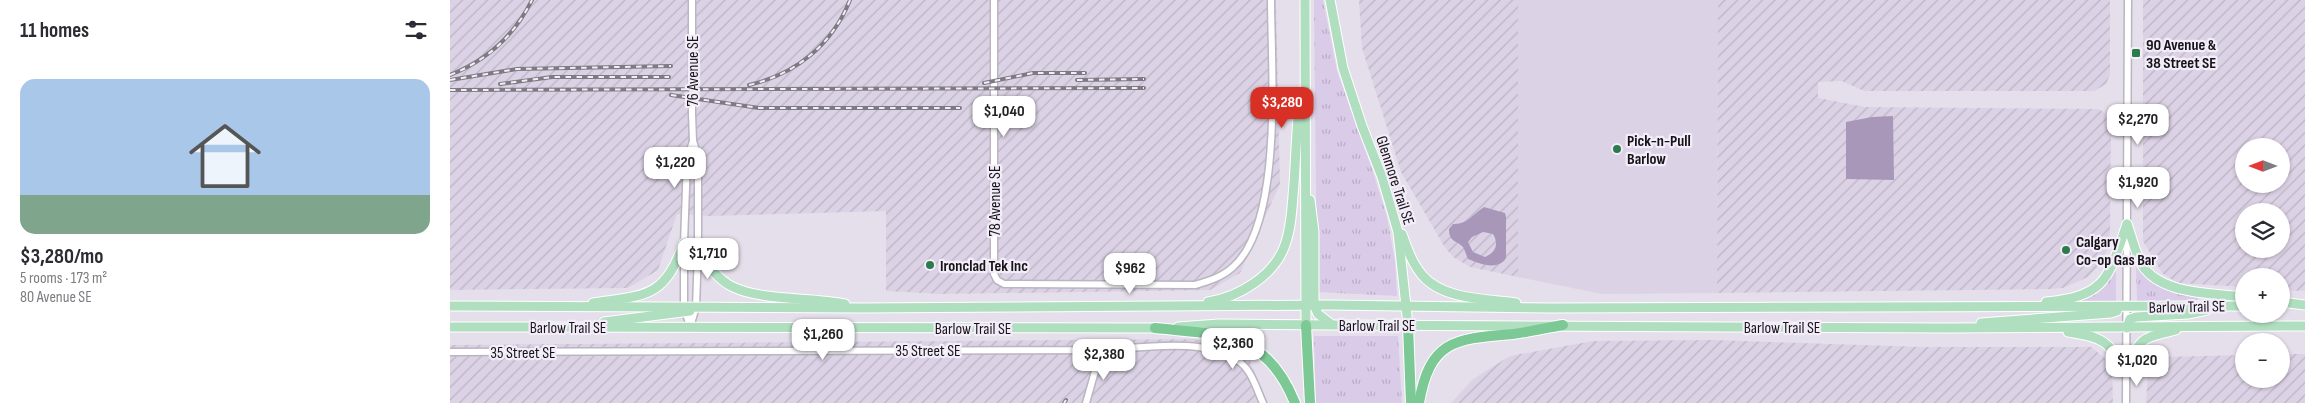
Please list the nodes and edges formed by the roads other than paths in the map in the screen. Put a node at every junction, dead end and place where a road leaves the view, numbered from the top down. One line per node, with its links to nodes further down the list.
1 (692, 0): 8 (street, 76 Avenue SE)
2 (994, 0): 3 (street, 78 Avenue SE)
3 (1270, 0)
4 (1305, 0): 7 (main road)
5 (1330, 0): 9 (main road, Glenmore Trail SE)
6 (2128, 0): 10 (street)
7 (1305, 62): 15 (main road); 17 (main road)
8 (693, 141): 11 (street, 76 Avenue SE); 12 (street, 76 Avenue SE)
9 (1390, 202): 18 (main road, Glenmore Trail SE); 28 (main road)
10 (2127, 224): 13 (main road); 24 (main road); 25 (street)
11 (684, 243): 26 (main road); 29 (street, 76 Avenue SE)
12 (698, 251): 23 (street, 76 Avenue SE); 27 (main road)
13 (2235, 296)
14 (2290, 304): 22 (main road)
15 (1310, 305): 17 (main road, Barlow Trail SE); 18 (main road, Barlow Trail SE); 30 (main road); 31 (main road)
16 (450, 306): 26 (main road, Barlow Trail SE)
17 (1178, 306): 27 (main road, Barlow Trail SE)
18 (1407, 306): 28 (main road, Barlow Trail SE); 32 (main road, Glenmore Trail SE)
19 (2224, 306): 20 (main road, Barlow Trail SE); 25 (main road, Barlow Trail SE); 42 (main road)
20 (2235, 306)
21 (2290, 306): 22 (main road)
22 (2305, 306)
23 (696, 307): 27 (main road, Barlow Trail SE); 29 (main road, Barlow Trail SE); 37 (street, 76 Avenue SE)
24 (1993, 307): 25 (main road, Barlow Trail SE); 28 (main road, Barlow Trail SE)
25 (2127, 307): 40 (main road); 42 (street)
26 (565, 308): 29 (main road, Barlow Trail SE)
27 (862, 308)
28 (1551, 308)
29 (685, 310): 34 (main road); 37 (street, 76 Avenue SE)
30 (1306, 325): 31 (main road, Barlow Trail SE); 39 (main road, Barlow Trail SE); 49 (highway)
31 (1333, 325): 32 (main road, Barlow Trail SE)
32 (1408, 325): 33 (main road, Barlow Trail SE); 50 (highway, Glenmore Trail SE)
33 (1562, 325): 40 (main road, Barlow Trail SE); 51 (highway)
34 (556, 326): 36 (main road, Barlow Trail SE); 37 (main road, Barlow Trail SE)
35 (2194, 326): 38 (main road, Barlow Trail SE); 42 (main road, Barlow Trail SE); 45 (main road)
36 (450, 327)
37 (690, 327): 39 (main road, Barlow Trail SE)
38 (2305, 327)
39 (1155, 328): 48 (highway)
40 (1949, 328): 41 (main road, Barlow Trail SE)
41 (2038, 328): 42 (main road, Barlow Trail SE); 45 (main road)
42 (2127, 328): 45 (street)
43 (1101, 350): 44 (street, 35 Street SE); 46 (street); 47 (street, 35 Street SE)
44 (450, 352)
45 (2126, 370): 52 (street)
46 (1086, 403)
47 (1263, 403)
48 (1295, 403)
49 (1310, 403)
50 (1411, 403)
51 (1419, 403)
52 (2126, 403)

